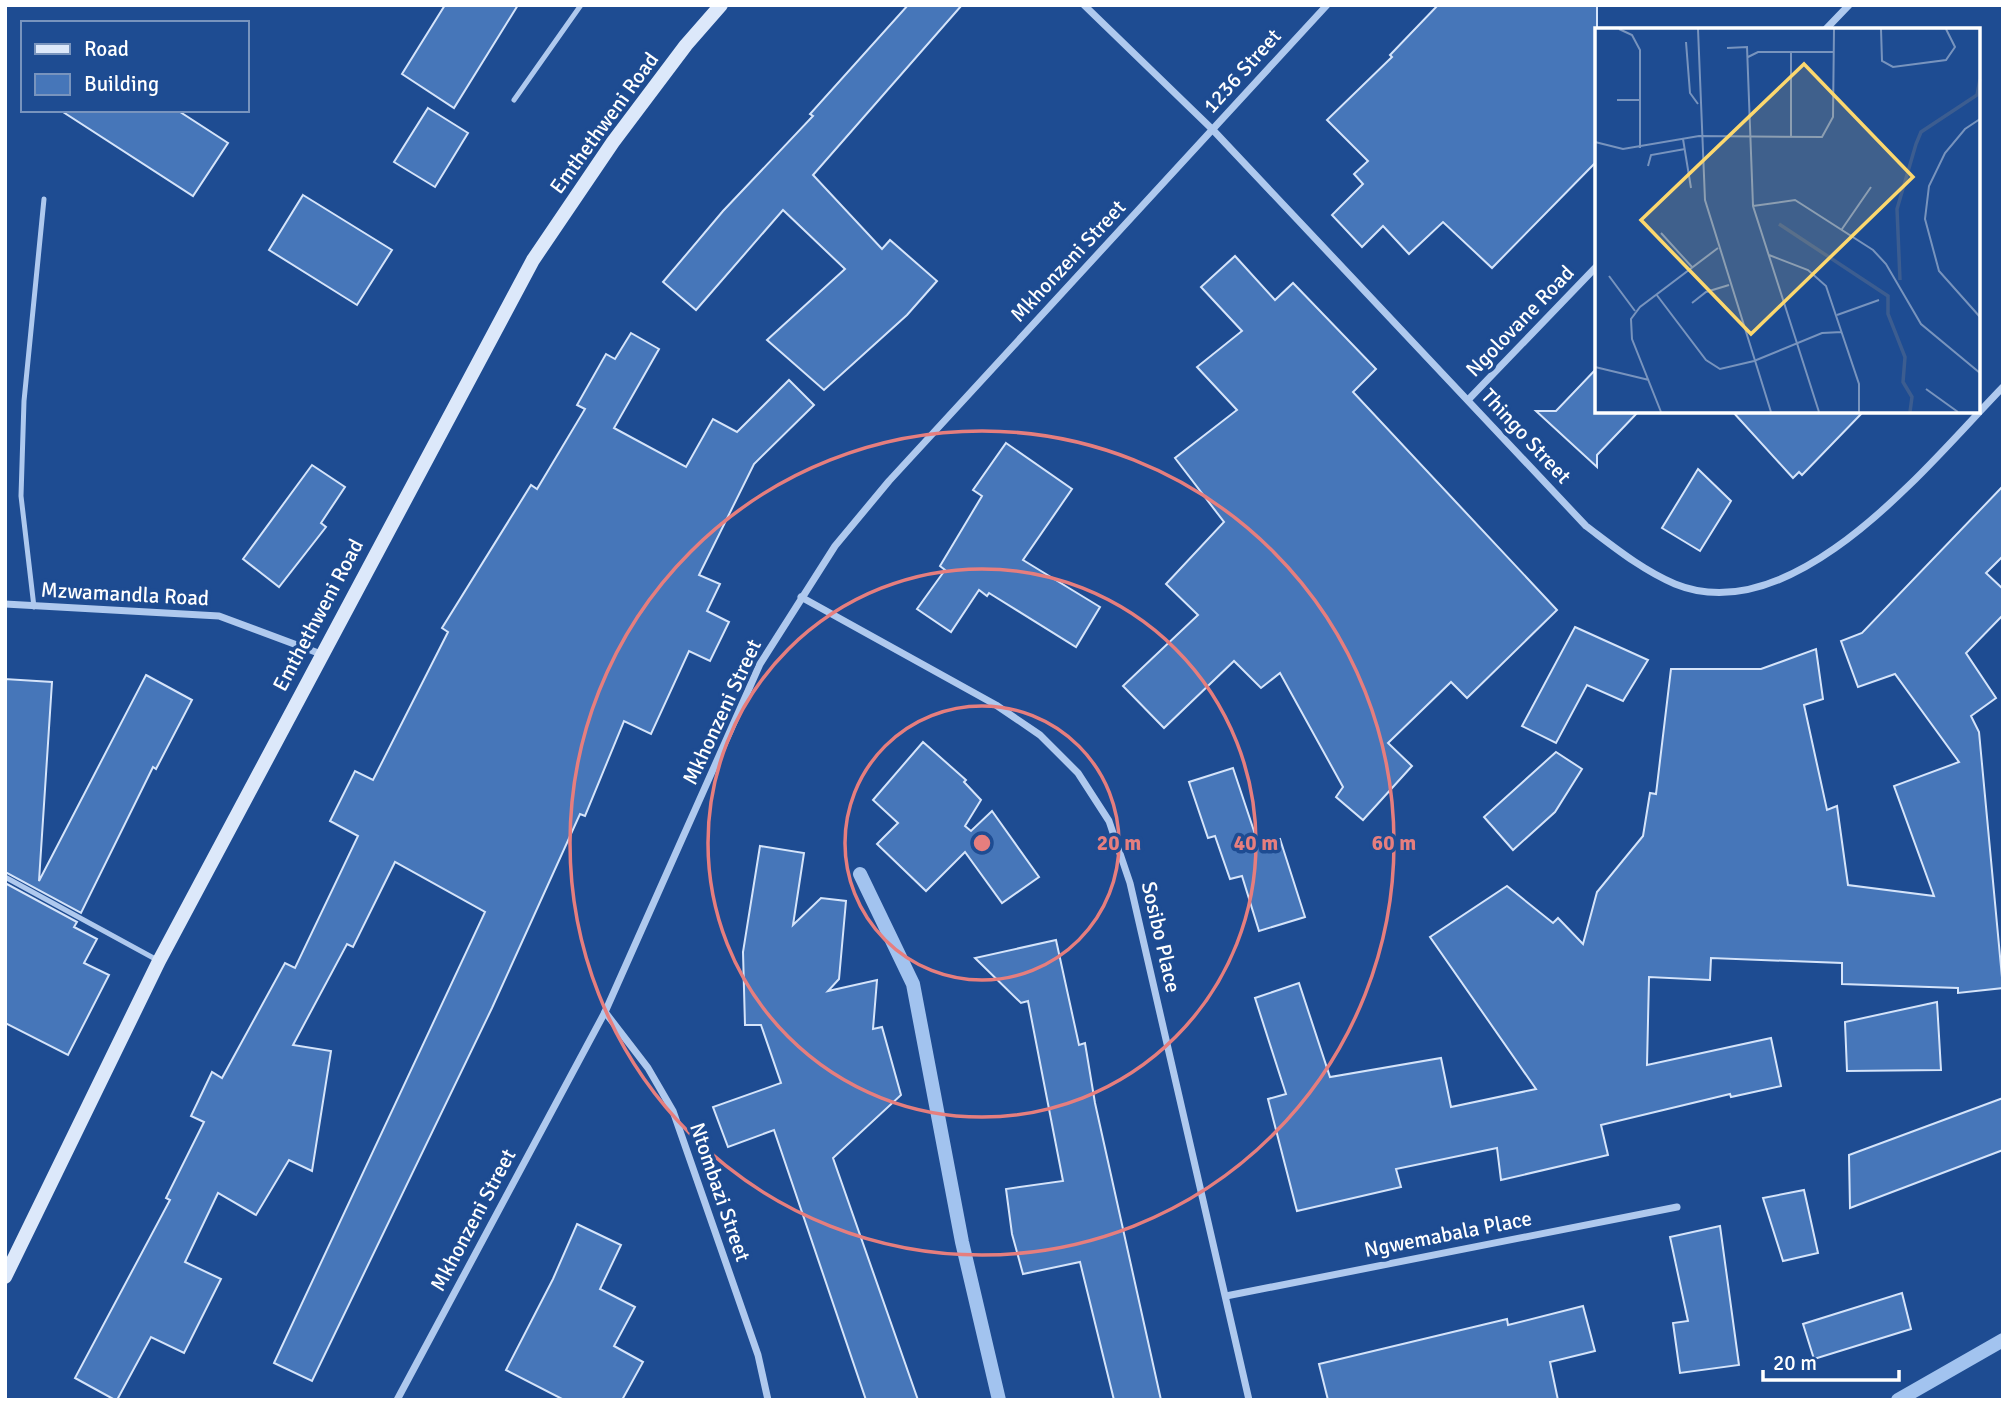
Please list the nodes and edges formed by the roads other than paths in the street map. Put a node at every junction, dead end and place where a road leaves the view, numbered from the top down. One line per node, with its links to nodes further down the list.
1 (581, 5): 7 (lane)
2 (721, 5): 18 (street, Emthethweni Road)
3 (1084, 5): 8 (street, Thingo Street)
4 (1326, 5): 8 (street, 1236 Street)
5 (1849, 5): 6 (street)
6 (1827, 28)
7 (514, 100)
8 (1213, 130): 12 (street, Thingo Street); 15 (street, Mkhonzeni Street)
9 (44, 199): 17 (lane)
10 (1595, 268): 12 (street, Ngolovane Road)
11 (2003, 387): 13 (street, Thingo Street)
12 (1468, 400): 14 (street, Thingo Street)
13 (1980, 410)
14 (1977, 413)
15 (801, 597): 21 (street, Mkhonzeni Street); 24 (street, Sosibo Place)
16 (5, 604): 17 (street, Mzwamandla Road)
17 (34, 607): 18 (street, Mzwamandla Road)
18 (321, 654): 20 (street, Emthethweni Road)
19 (5, 877): 20 (lane)
20 (159, 961): 23 (street, Emthethweni Road)
21 (605, 1012): 25 (street, Mkhonzeni Street); 26 (street, Ntombazi Street)
22 (1676, 1207): 24 (street, Ngwemabala Place)
23 (5, 1277)
24 (1226, 1296): 27 (street, Sosibo Place)
25 (397, 1400)
26 (768, 1400)
27 (1249, 1400)

